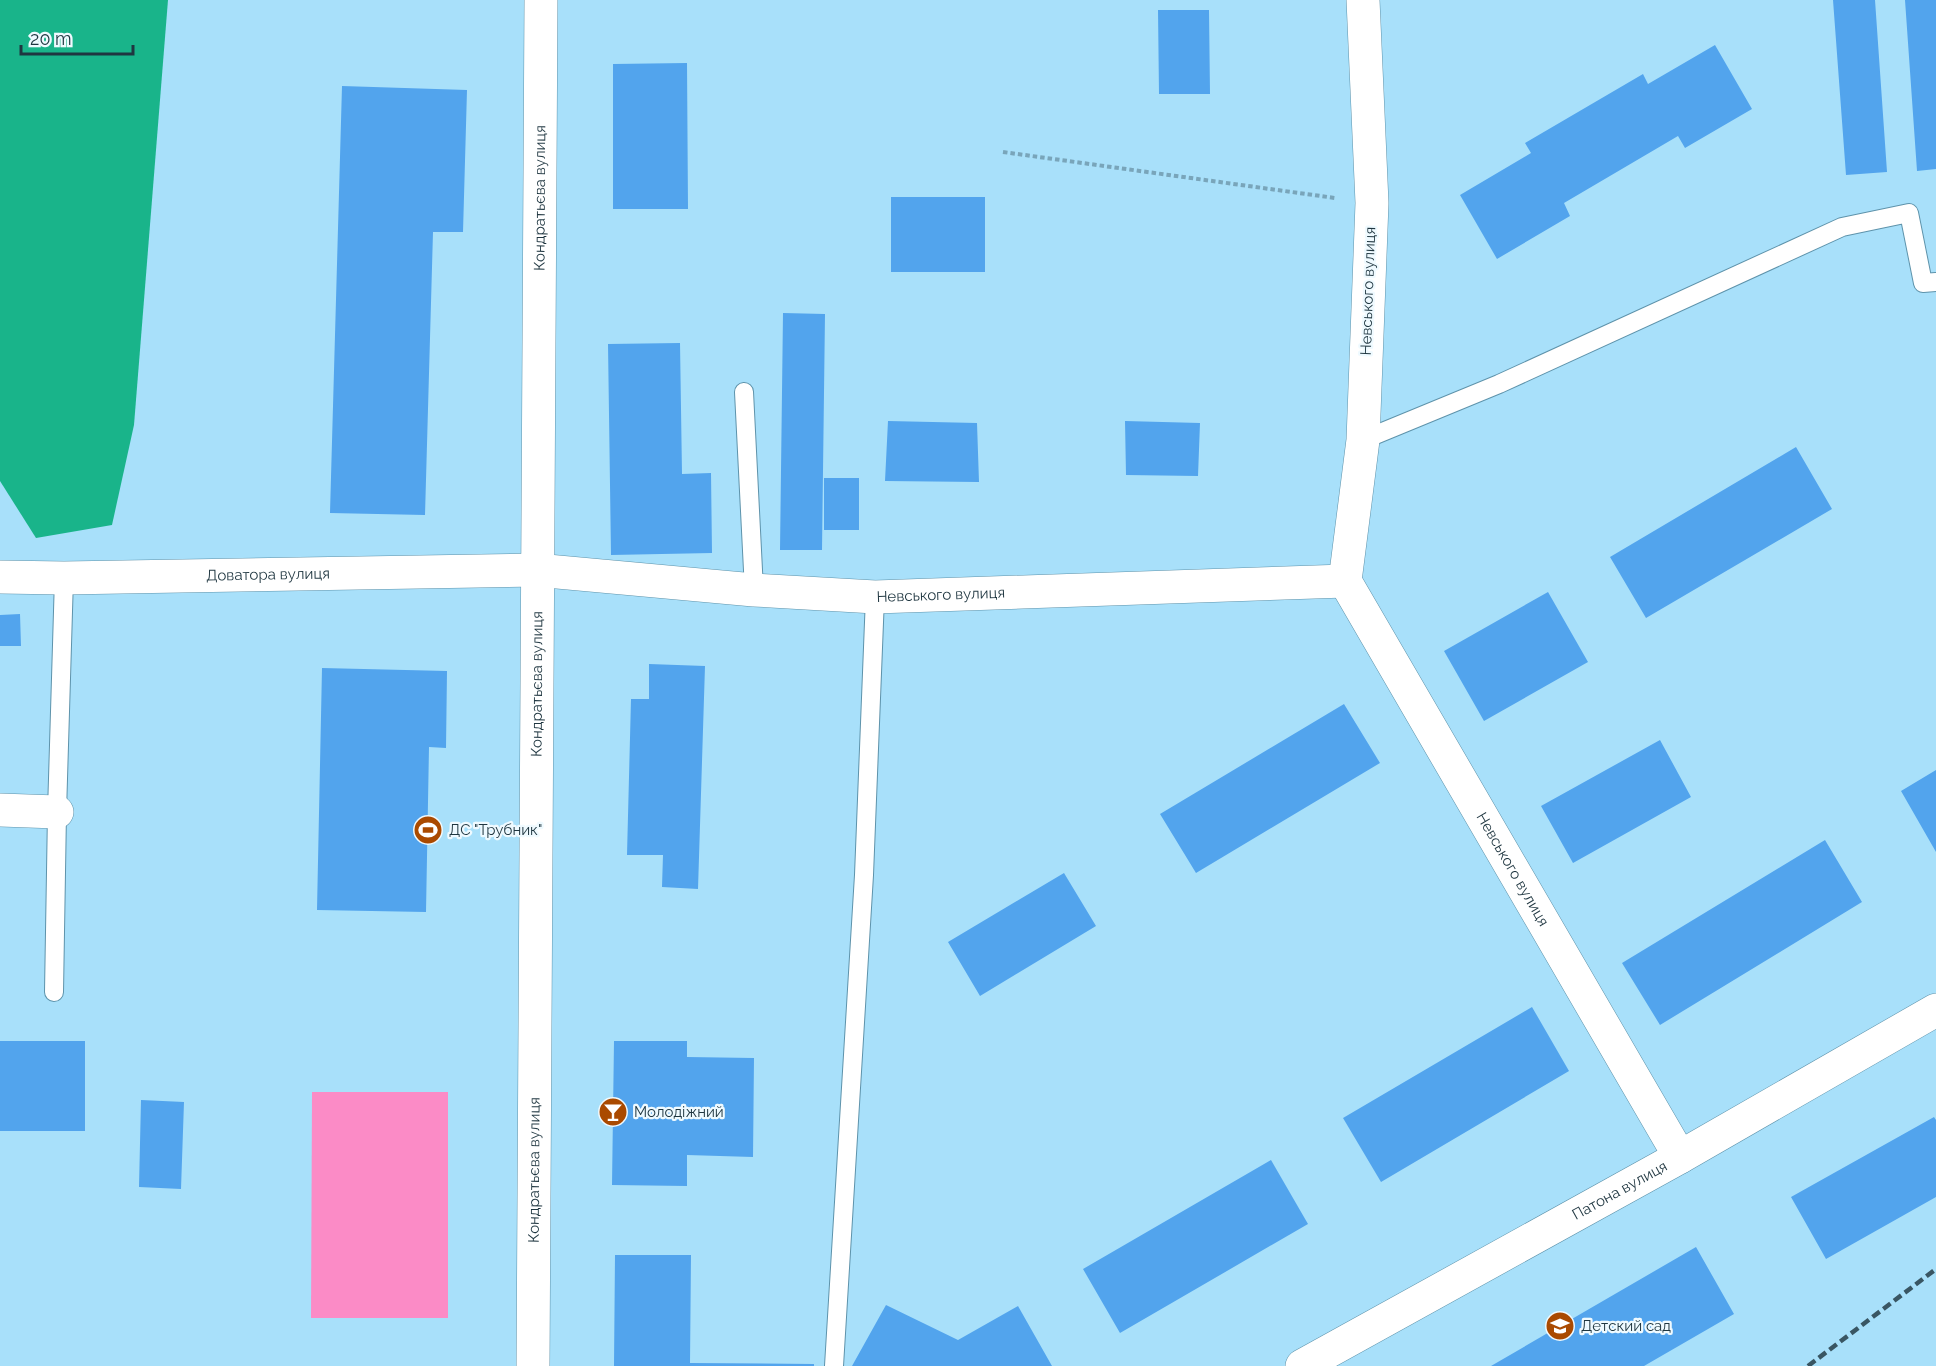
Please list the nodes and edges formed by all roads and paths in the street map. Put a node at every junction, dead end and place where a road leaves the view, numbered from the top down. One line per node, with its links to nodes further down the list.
1 (541, 0): 8 (street, Кондратьєва вулиця)
2 (1364, 0): 4 (street, Невського вулиця)
3 (1003, 152): 4 (path)
4 (1372, 203): 7 (street, Невського вулиця)
5 (1936, 282): 7 (lane)
6 (744, 392): 12 (lane)
7 (1363, 440): 11 (street, Невського вулиця)
8 (536, 570): 10 (street, Доватора вулиця); 12 (street, Невського вулиця); 19 (street, Кондратьєва вулиця)
9 (0, 577): 10 (street, Доватора вулиця)
10 (64, 578): 15 (lane)
11 (1345, 581): 13 (street, Невського вулиця); 18 (street, Невського вулиця)
12 (754, 590): 13 (street, Невського вулиця)
13 (875, 597): 20 (lane)
14 (0, 810): 15 (street)
15 (57, 812): 16 (lane)
16 (54, 992)
17 (1936, 1010): 18 (street, Патона вулиця)
18 (1680, 1157): 21 (street, Патона вулиця)
19 (534, 1366)
20 (834, 1366)
21 (1302, 1366)

